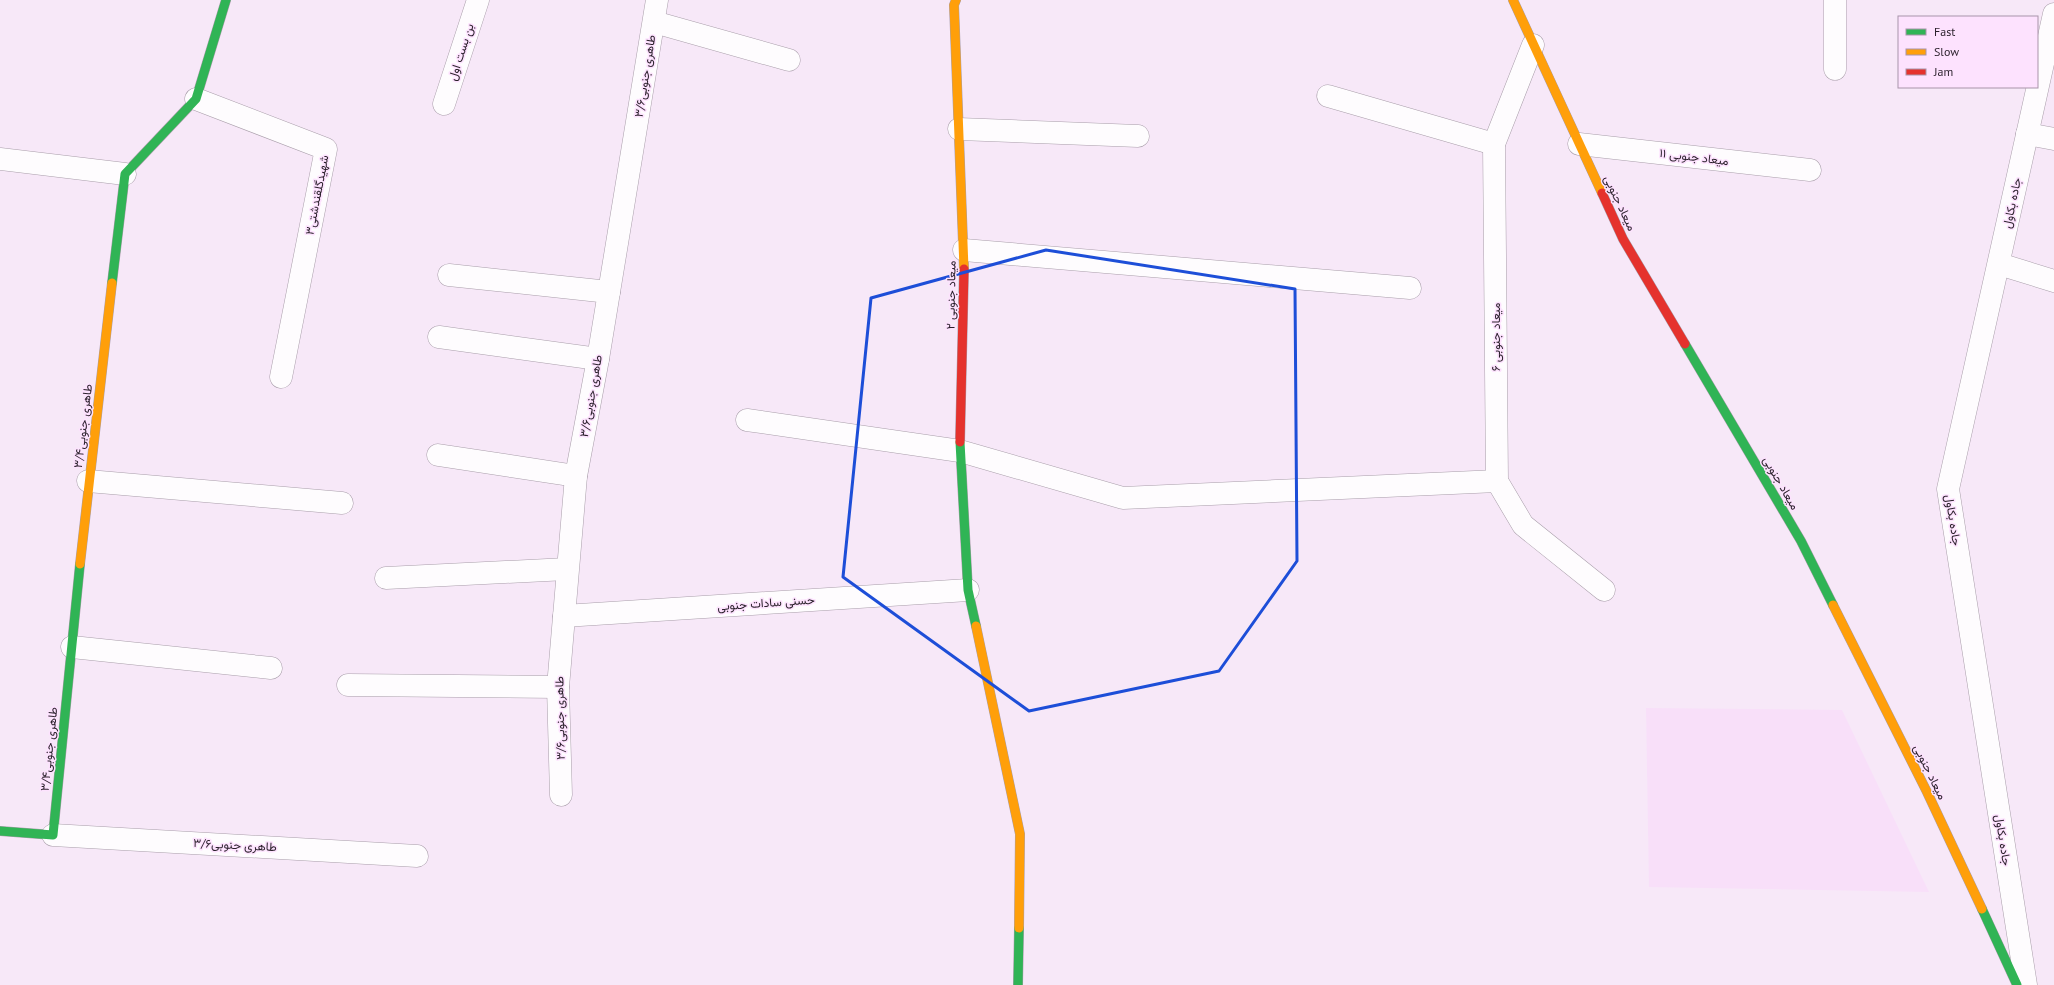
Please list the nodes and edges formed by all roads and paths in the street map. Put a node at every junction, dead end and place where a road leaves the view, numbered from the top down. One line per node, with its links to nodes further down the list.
1 (226, 0): 15 (street)
2 (478, 0): 16 (street, بن بست اول)
3 (657, 0): 8 (street, طاهری جنوبی۳/۶)
4 (956, 0): 17 (street, میعاد جنوبی ۲)
5 (1513, 0): 9 (street, میعاد جنوبی)
6 (1835, 0): 11 (street)
7 (2054, 14): 12 (street, جاده بکاول)
8 (654, 22): 10 (street); 31 (street, طاهری جنوبی۳/۶)
9 (1533, 45): 21 (street, میعاد جنوبی ۶); 22 (street, میعاد جنوبی)
10 (789, 60)
11 (1835, 69)
12 (2038, 85)
13 (2037, 88): 18 (street, جاده بکاول)
14 (1328, 96): 21 (street)
15 (196, 99): 25 (street); 34 (street, شهیدگلقندشتی۳)
16 (444, 104)
17 (959, 129): 19 (street); 26 (street, میعاد جنوبی ۲)
18 (2027, 134): 20 (street); 27 (street, جاده بکاول)
19 (1138, 136)
20 (2054, 139)
21 (1494, 144): 40 (street, میعاد جنوبی ۶)
22 (1579, 144): 24 (street, میعاد جنوبی ۱۱); 56 (street, میعاد جنوبی)
23 (0, 159): 25 (street)
24 (1810, 170)
25 (125, 174): 39 (street, طاهری جنوبی۳/۴)
26 (964, 250): 30 (street); 36 (street, میعاد جنوبی ۲)
27 (1999, 264): 29 (street); 57 (street, جاده بکاول)
28 (449, 275): 31 (street)
29 (2054, 281)
30 (1410, 288)
31 (609, 292): 33 (street, طاهری جنوبی۳/۶)
32 (439, 337): 33 (street)
33 (598, 359): 38 (street, طاهری جنوبی۳/۶)
34 (281, 377)
35 (747, 420): 36 (street)
36 (960, 451): 40 (street); 44 (street, میعاد جنوبی ۲)
37 (438, 455): 38 (street)
38 (576, 476): 42 (street, طاهری جنوبی۳/۶)
39 (88, 481): 41 (street); 47 (street, طاهری جنوبی۳/۴)
40 (1497, 481): 45 (street)
41 (342, 503)
42 (568, 569): 43 (street); 46 (street, طاهری جنوبی۳/۶)
43 (386, 578)
44 (968, 590): 46 (street, حسنی سادات جنوبی); 55 (street, میعاد جنوبی ۲)
45 (1604, 590)
46 (564, 616): 50 (street, طاهری جنوبی۳/۶)
47 (72, 647): 48 (street); 53 (street, طاهری جنوبی۳/۴)
48 (270, 668)
49 (348, 685): 50 (street)
50 (558, 687): 51 (street, طاهری جنوبی۳/۶)
51 (561, 795)
52 (0, 831): 53 (street)
53 (53, 835): 54 (street, طاهری جنوبی۳/۶)
54 (417, 856)
55 (1018, 985)
56 (2017, 985)
57 (2026, 985)

